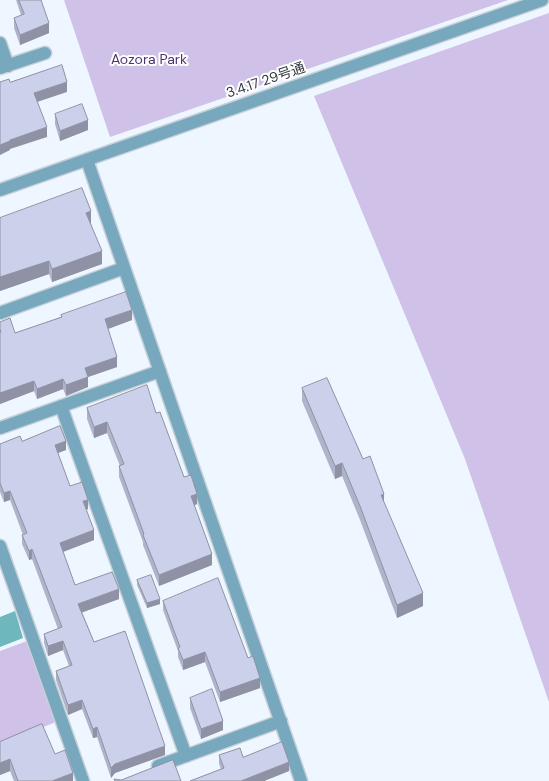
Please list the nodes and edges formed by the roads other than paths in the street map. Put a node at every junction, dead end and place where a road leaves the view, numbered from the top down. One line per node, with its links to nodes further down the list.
1 (542, 0): 5 (street, 3.4.17 29号通)
2 (0, 43): 4 (street)
3 (44, 52): 4 (street)
4 (4, 67)
5 (87, 160): 6 (street, 3.4.17 29号通); 7 (street)
6 (0, 190)
7 (124, 268): 8 (street); 9 (street)
8 (0, 313)
9 (160, 371): 10 (street); 13 (street)
10 (61, 406): 11 (street); 14 (street)
11 (0, 428)
12 (0, 546): 16 (street)
13 (281, 722): 14 (street); 17 (street)
14 (186, 756): 15 (street)
15 (143, 772)
16 (83, 781)
17 (302, 781)

